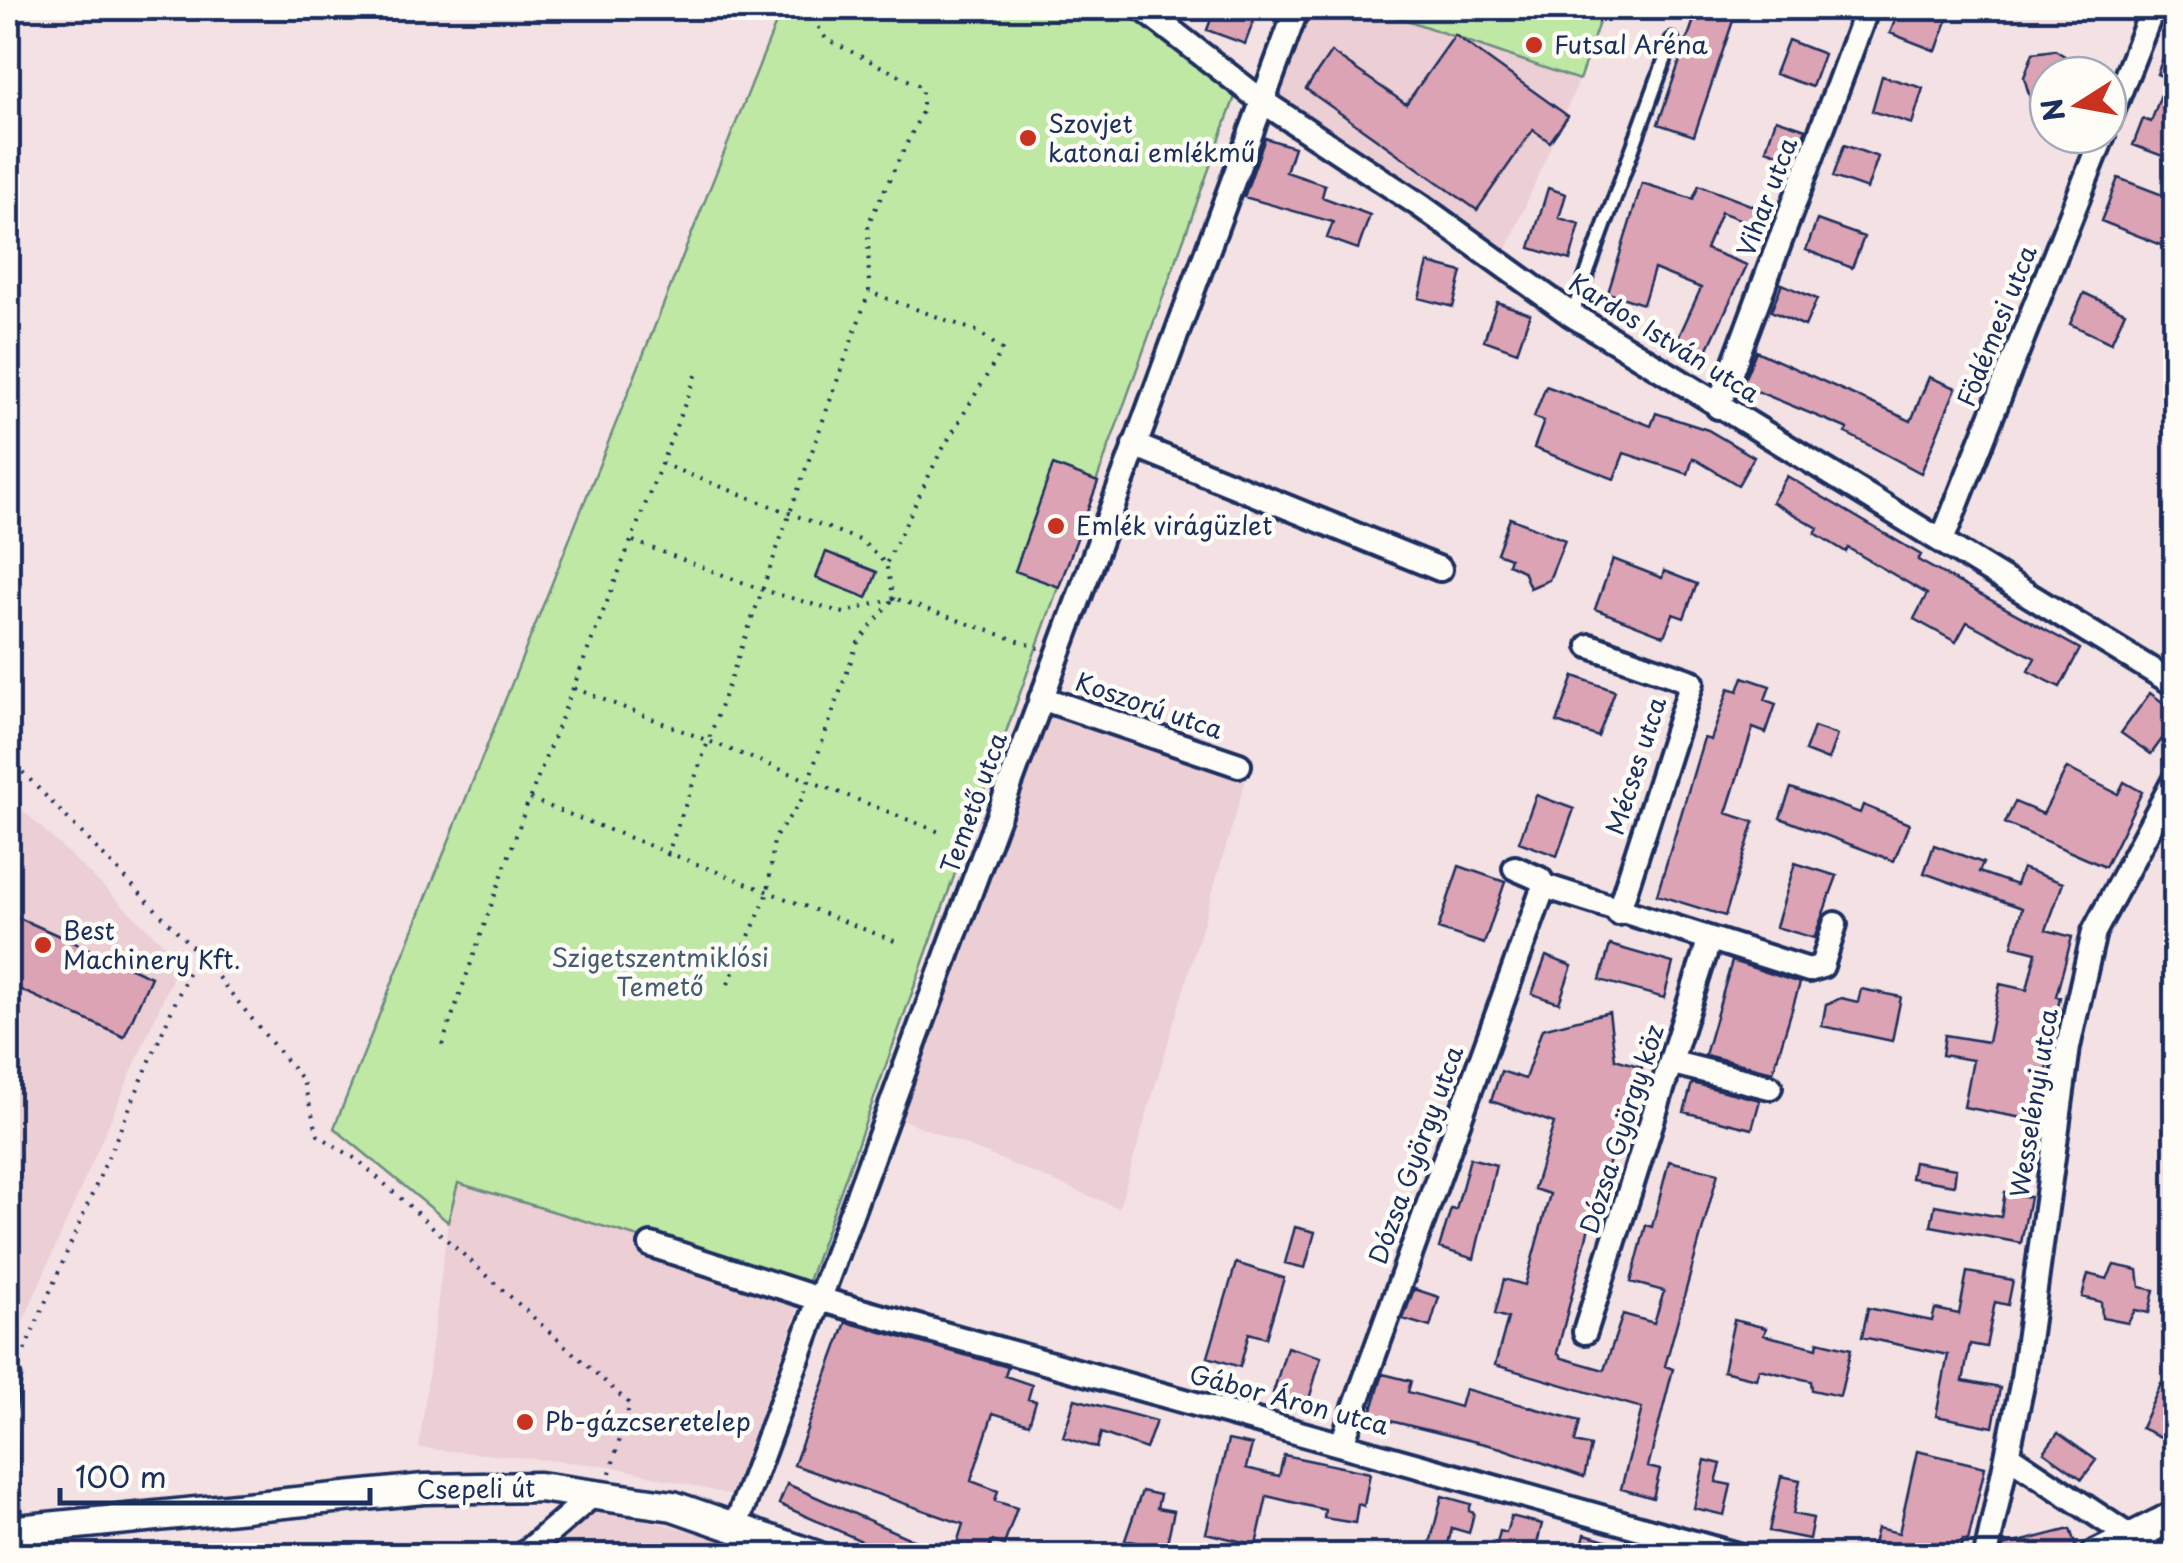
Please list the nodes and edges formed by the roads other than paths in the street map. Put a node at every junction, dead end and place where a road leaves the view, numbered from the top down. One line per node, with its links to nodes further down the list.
1 (1142, 8): 7 (street, Kardos István utca)
2 (1297, 8): 7 (street, Temető utca)
3 (1867, 8): 10 (street, Vihar utca)
4 (2154, 8): 6 (street)
5 (1672, 40): 9 (lane)
6 (2128, 72)
7 (1262, 101): 9 (street, Kardos István utca); 11 (street, Temető utca)
8 (2095, 155): 12 (street, Födémesi utca)
9 (1572, 315): 10 (street, Kardos István utca)
10 (1718, 407): 12 (street, Kardos István utca)
11 (1134, 445): 13 (street); 16 (street, Temető utca)
12 (1943, 538): 15 (street, Kardos István utca)
13 (1440, 569)
14 (1590, 646): 21 (street, Mécses utca)
15 (2176, 684)
16 (1041, 698): 17 (street, Koszorú utca); 27 (street, Temető utca)
17 (1240, 765)
18 (2176, 777): 33 (street, Wesselényi utca)
19 (1516, 868): 20 (street)
20 (1544, 886): 21 (street); 32 (street, Dózsa György utca)
21 (1618, 913): 23 (street)
22 (1835, 924): 23 (street)
23 (1709, 942): 24 (street, Dózsa György köz)
24 (1673, 1063): 25 (street); 28 (street, Dózsa György köz)
25 (1770, 1087)
26 (651, 1245): 27 (street, Gábor Áron utca)
27 (822, 1300): 32 (street, Gábor Áron utca); 36 (street, Temető utca)
28 (1585, 1332)
29 (14, 1376): 30 (lane)
30 (8, 1408)
31 (8, 1418): 38 (lane)
32 (1342, 1443): 41 (street, Gábor Áron utca)
33 (2010, 1456): 37 (street); 42 (street, Wesselényi utca)
34 (596, 1493): 36 (street, Csepeli út); 38 (street, Csepeli út); 39 (street)
35 (2176, 1515): 37 (street)
36 (736, 1525): 40 (street, Csepeli út)
37 (2132, 1536): 43 (street); 44 (street)
38 (21, 1540)
39 (522, 1556)
40 (817, 1556)
41 (1741, 1556)
42 (1986, 1556)
43 (2094, 1556)
44 (2159, 1556)

